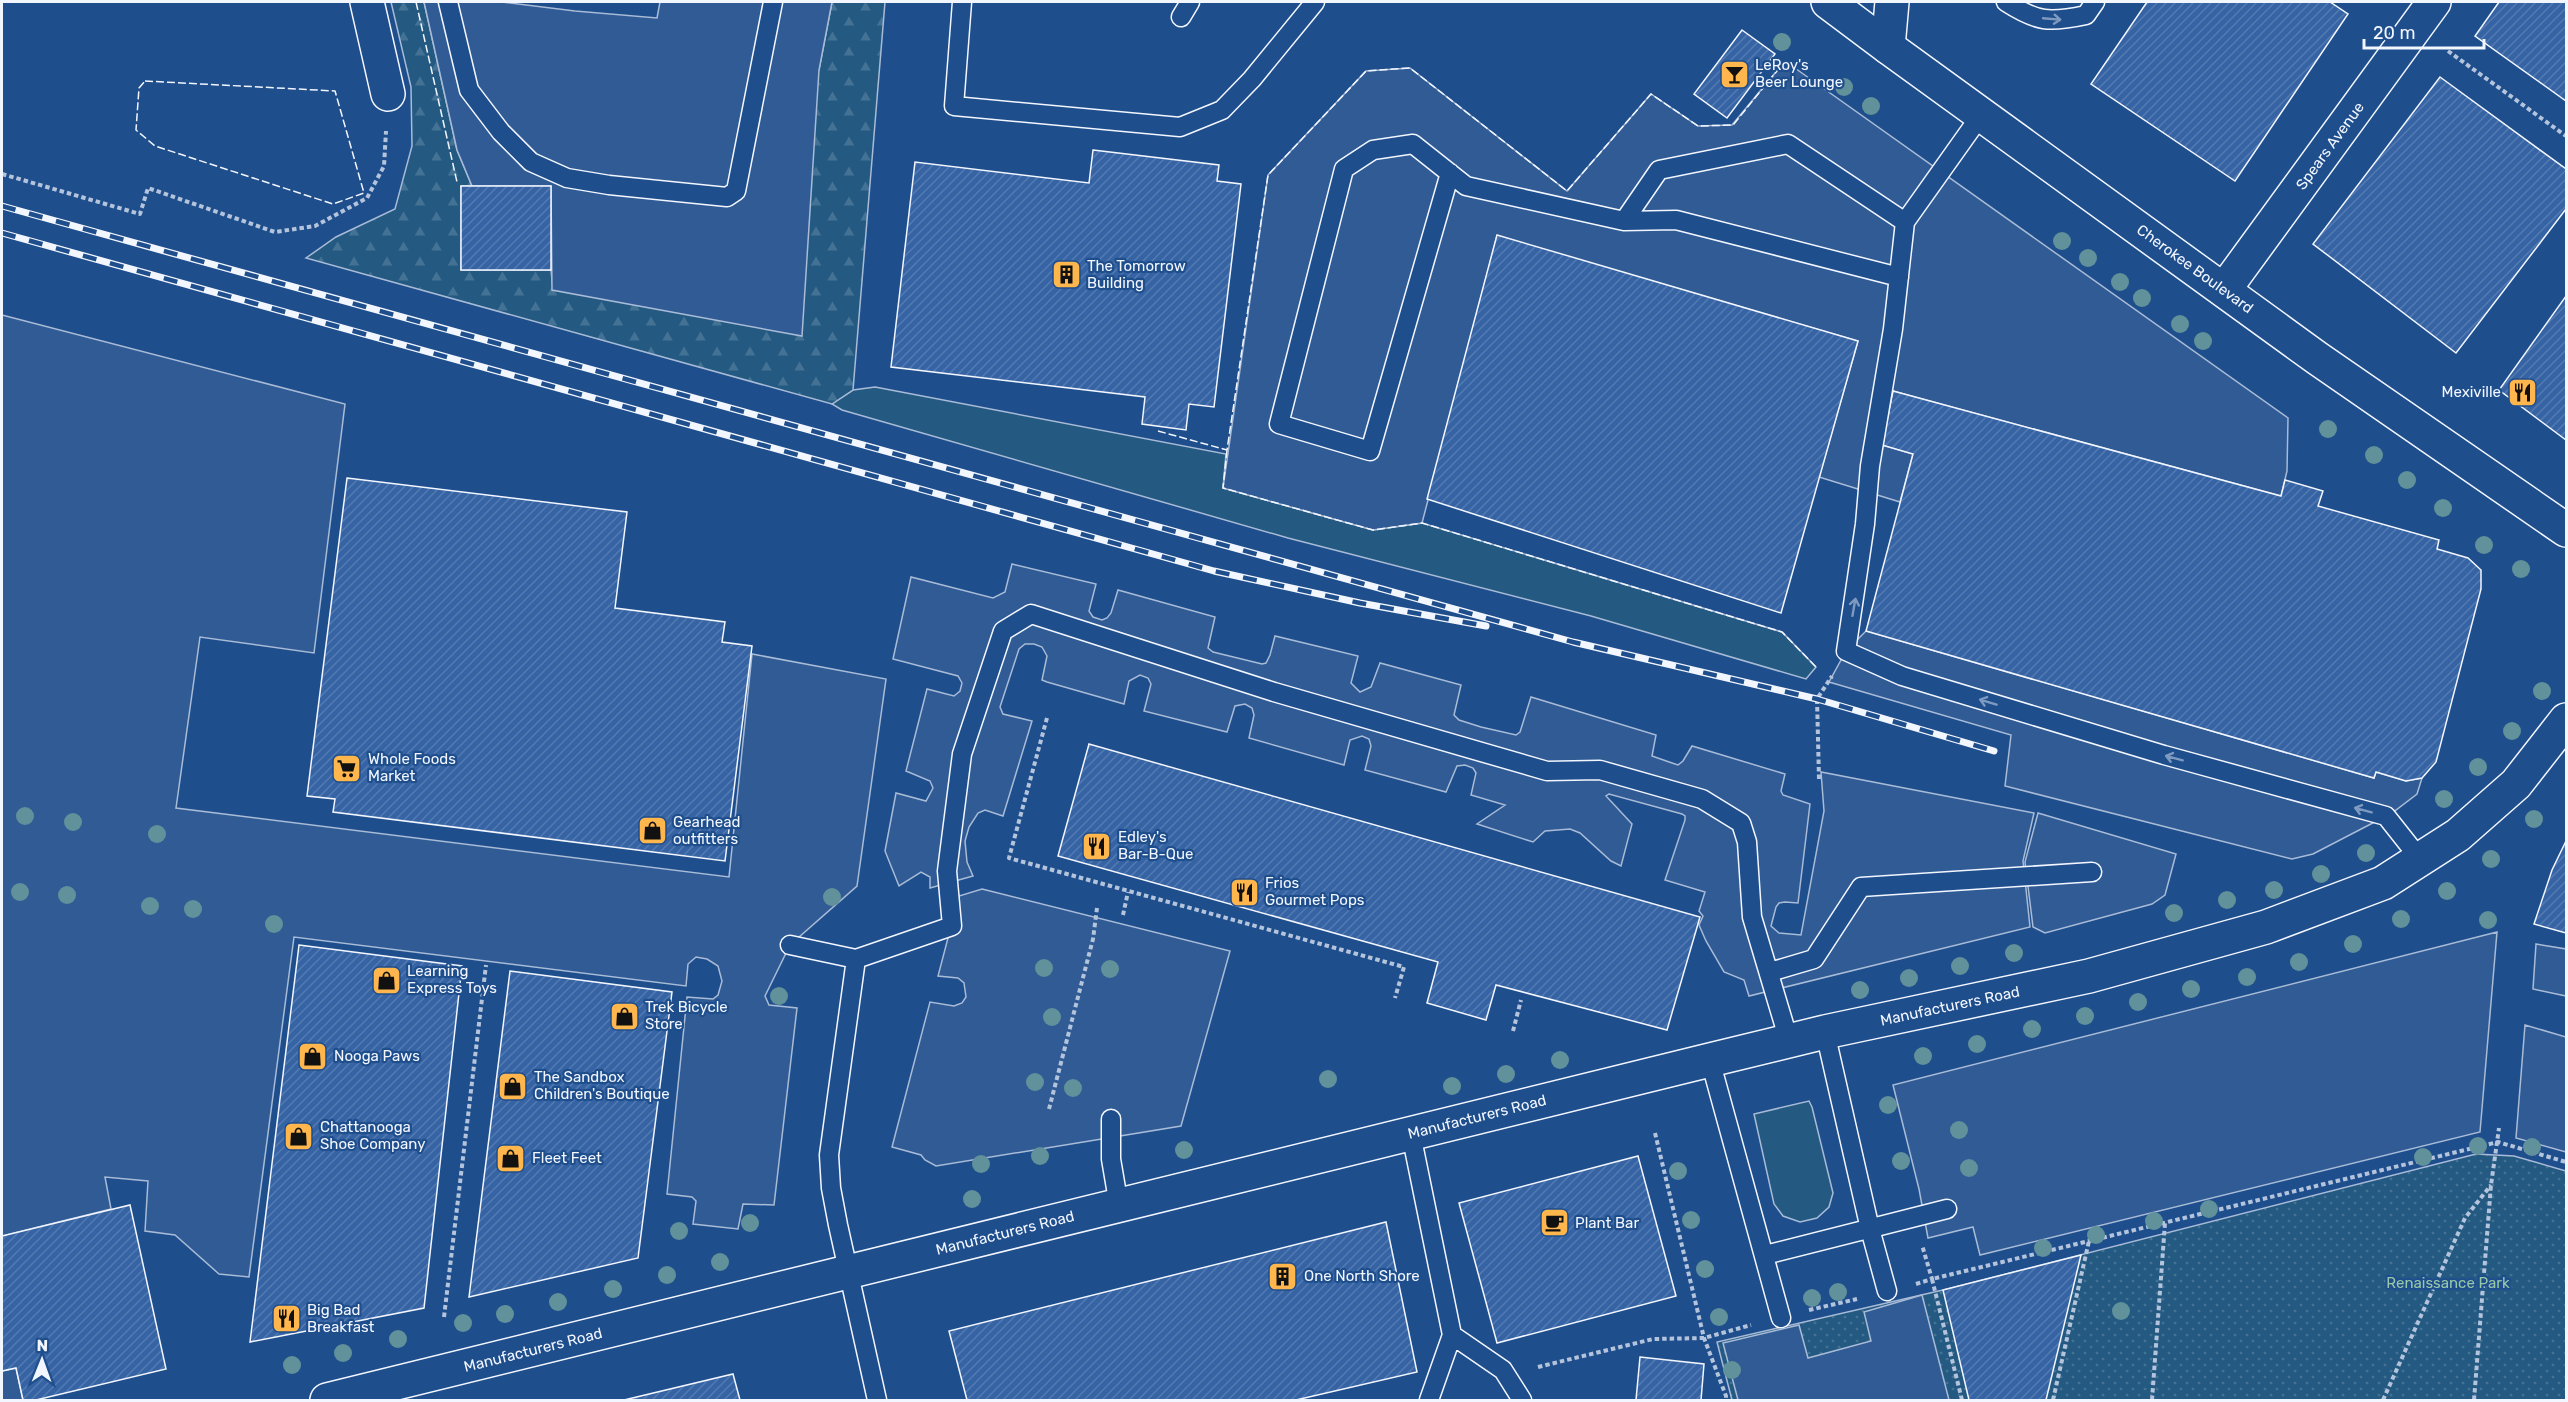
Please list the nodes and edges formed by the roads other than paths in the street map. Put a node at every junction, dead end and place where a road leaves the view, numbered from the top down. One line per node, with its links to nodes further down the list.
1 (367, 2): 12 (main road)
2 (448, 2): 3 (lane)
3 (773, 2)
4 (962, 2): 5 (lane)
5 (1315, 2)
6 (1828, 2): 11 (main road, Cherokee Boulevard)
7 (1892, 2): 11 (main road)
8 (2006, 2): 9 (lane, one-way to 9)
9 (2095, 2)
10 (2434, 2): 18 (main road, Spears Avenue)
11 (1888, 47): 13 (main road, Cherokee Boulevard)
12 (388, 94)
13 (1981, 115): 16 (lane); 18 (main road, Cherokee Boulevard)
14 (1450, 173): 14 (lane); 15 (lane)
15 (1624, 221): 16 (lane); 17 (lane)
16 (1905, 222): 17 (lane)
17 (1899, 277): 21 (lane, one-way to 17)
18 (2224, 290): 19 (main road, Cherokee Boulevard)
19 (2566, 530)
20 (2566, 720): 21 (main road, Manufacturers Road)
21 (2420, 860): 26 (main road, Manufacturers Road)
22 (2092, 873): 25 (lane)
23 (790, 945): 24 (lane)
24 (856, 959): 25 (lane); 35 (lane)
25 (1770, 972): 27 (lane)
26 (1825, 1032): 27 (main road, Manufacturers Road); 33 (lane)
27 (1789, 1041): 28 (main road, Manufacturers Road)
28 (1710, 1060): 30 (main road, Manufacturers Road); 34 (lane)
29 (1111, 1119): 31 (lane)
30 (1411, 1134): 31 (main road, Manufacturers Road); 38 (lane)
31 (1119, 1206): 35 (main road, Manufacturers Road)
32 (1947, 1209): 33 (lane)
33 (1870, 1229): 34 (lane); 36 (lane)
34 (1765, 1255): 37 (lane)
35 (849, 1271): 39 (main road, Manufacturers Road); 40 (lane)
36 (1887, 1291)
37 (1781, 1318)
38 (1452, 1335): 41 (lane); 42 (lane)
39 (327, 1401)
40 (878, 1401)
41 (1429, 1401)
42 (1522, 1401)

